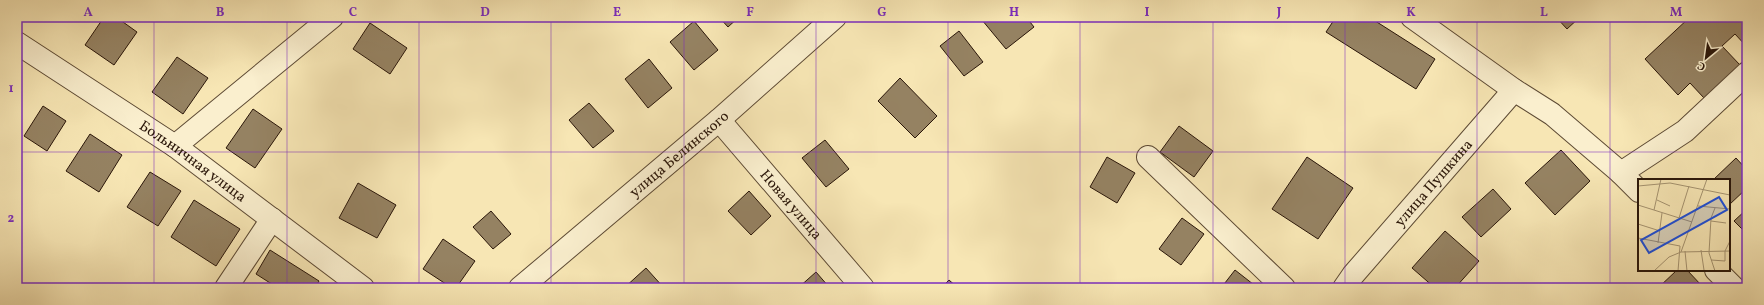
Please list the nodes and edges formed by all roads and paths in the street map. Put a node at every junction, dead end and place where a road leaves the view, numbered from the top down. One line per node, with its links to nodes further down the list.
1 (332, 17): 8 (street)
2 (835, 17): 7 (street, улица Белинского)
3 (1412, 17): 6 (street)
4 (17, 43): 8 (street, Больничная улица)
5 (1747, 73): 10 (street)
6 (1514, 90): 10 (street); 14 (street, улица Пушкина)
7 (719, 120): 17 (street, улица Белинского); 18 (street, Новая улица)
8 (175, 146): 12 (street, Больничная улица)
9 (1148, 157): 19 (street)
10 (1621, 173): 11 (street)
11 (1638, 190)
12 (272, 220): 15 (street); 16 (street, Больничная улица)
13 (1717, 271): 20 (street)
14 (1354, 284)
15 (226, 288)
16 (363, 288)
17 (520, 288)
18 (863, 288)
19 (1284, 288)
20 (1734, 288)

